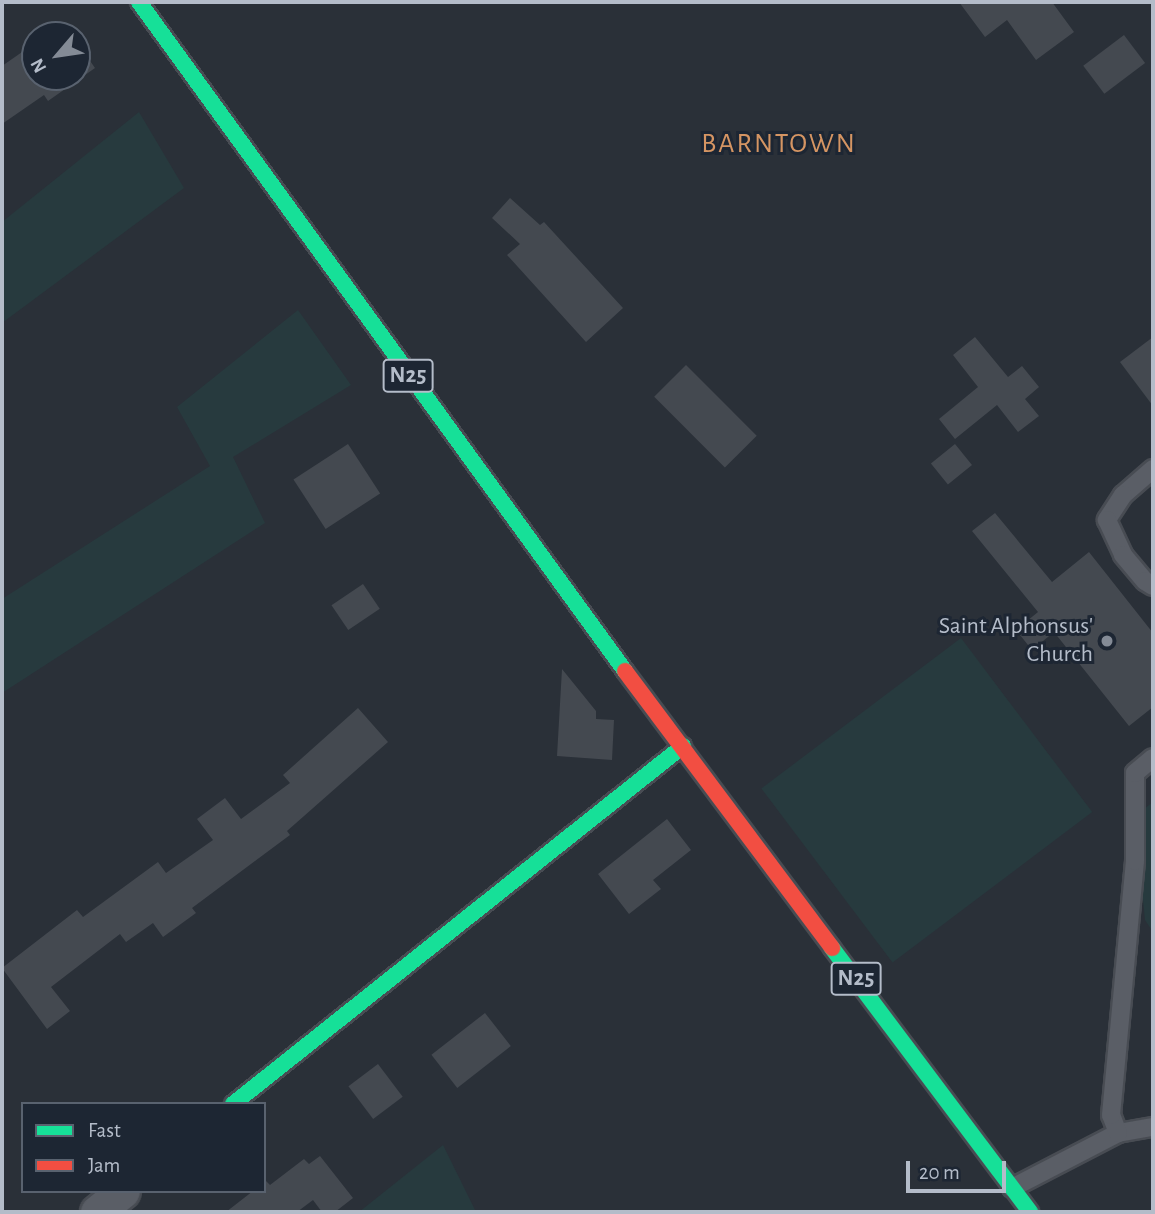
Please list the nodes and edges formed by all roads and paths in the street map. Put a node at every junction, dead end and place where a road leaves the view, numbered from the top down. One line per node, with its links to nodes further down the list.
1 (139, 2): 4 (main road, N25)
2 (1153, 469): 3 (lane)
3 (1153, 586)
4 (683, 746): 6 (main road); 9 (main road, N25)
5 (1153, 758): 8 (lane)
6 (236, 1102)
7 (1153, 1127): 8 (lane)
8 (1118, 1133): 9 (lane)
9 (1012, 1188): 12 (main road, N25)
10 (121, 1193): 11 (street)
11 (97, 1212)
12 (1030, 1212)

